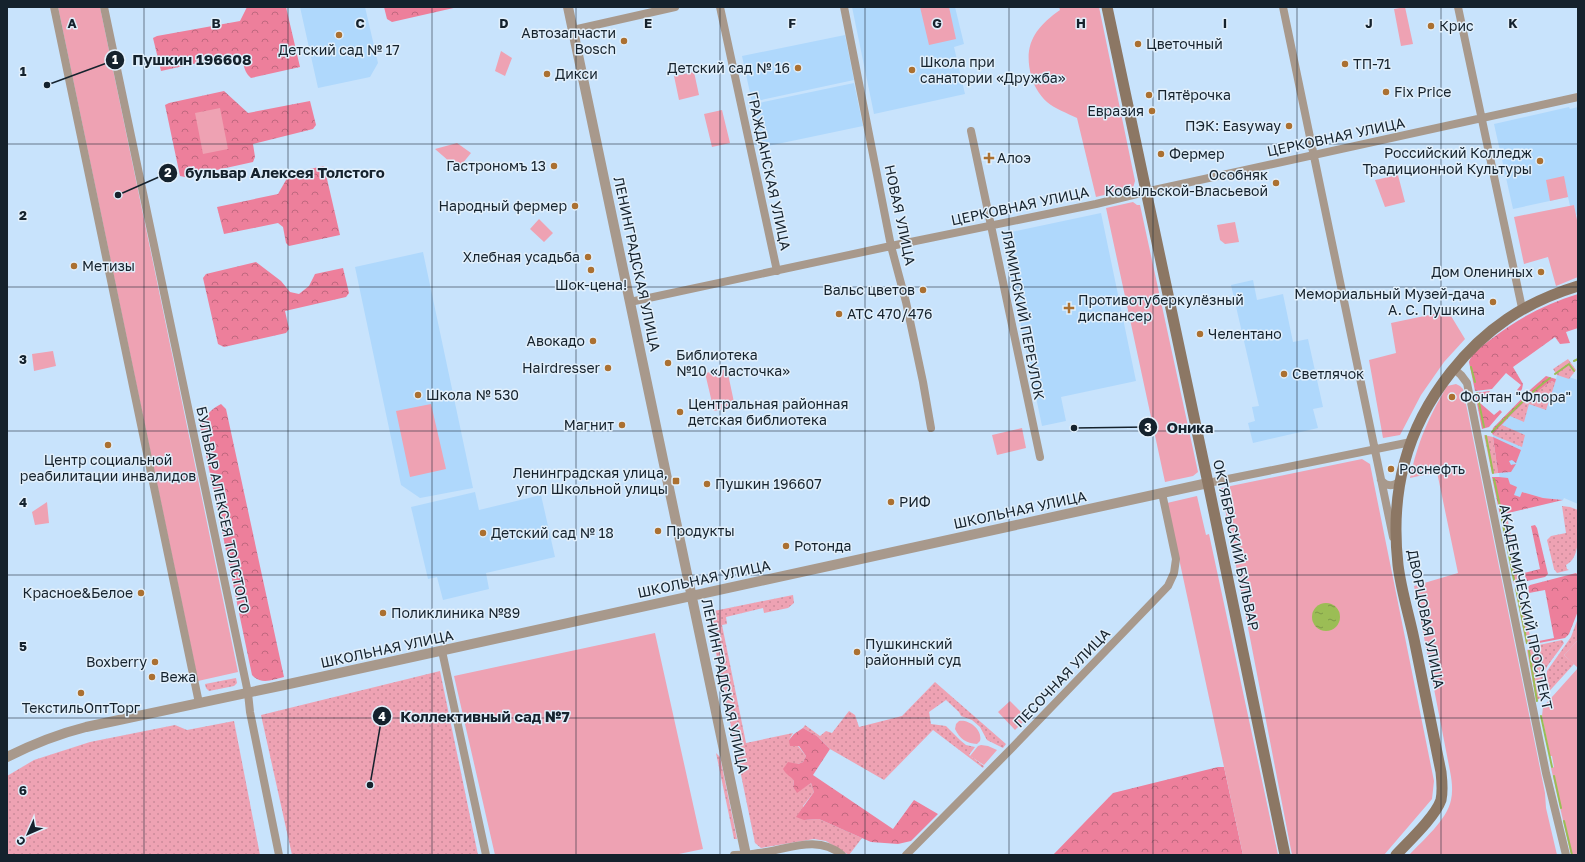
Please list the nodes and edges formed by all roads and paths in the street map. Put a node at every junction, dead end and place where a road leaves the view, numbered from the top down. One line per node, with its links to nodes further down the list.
1 (54, 7): 35 (street)
2 (104, 7): 34 (street, БУЛЬВАР АЛЕКСЕЯ ТОЛСТОГО)
3 (568, 7): 10 (street, ЛЕНИНГРАДСКАЯ УЛИЦА)
4 (675, 7): 10 (street)
5 (720, 7): 18 (street, ГРАЖДАНСКАЯ УЛИЦА)
6 (844, 7): 17 (street, НОВАЯ УЛИЦА)
7 (1107, 7): 15 (main road, ОКТЯБРЬСКИЙ БУЛЬВАР)
8 (1283, 7): 14 (street)
9 (1458, 7): 12 (street)
10 (573, 30): 20 (street, ЛЕНИНГРАДСКАЯ УЛИЦА)
11 (1578, 97): 12 (street, ЦЕРКОВНАЯ УЛИЦА)
12 (1482, 118): 14 (street, ЦЕРКОВНАЯ УЛИЦА); 21 (street)
13 (971, 131): 16 (street, ЛЯМИНСКИЙ ПЕРЕУЛОК)
14 (1313, 155): 15 (street, ЦЕРКОВНАЯ УЛИЦА); 25 (street)
15 (1145, 192): 16 (street, ЦЕРКОВНАЯ УЛИЦА); 29 (main road, ОКТЯБРЬСКИЙ БУЛЬВАР)
16 (992, 226): 17 (street, ЦЕРКОВНАЯ УЛИЦА); 26 (street, ЛЯМИНСКИЙ ПЕРЕУЛОК)
17 (891, 246): 18 (street, ЦЕРКОВНАЯ УЛИЦА); 23 (street, НОВАЯ УЛИЦА)
18 (777, 270): 20 (street, ЦЕРКОВНАЯ УЛИЦА)
19 (1578, 286): 21 (main road, ДВОРЦОВАЯ УЛИЦА)
20 (630, 302): 32 (street, ЛЕНИНГРАДСКАЯ УЛИЦА)
21 (1522, 308): 22 (main road, ДВОРЦОВАЯ УЛИЦА)
22 (1454, 369): 24 (main road, ДВОРЦОВАЯ УЛИЦА); 45 (street, АКАДЕМИЧЕСКИЙ ПРОСПЕКТ)
23 (931, 428)
24 (1411, 442): 25 (street, ШКОЛЬНАЯ УЛИЦА); 28 (main road, ДВОРЦОВАЯ УЛИЦА)
25 (1375, 449): 27 (street); 29 (street, ШКОЛЬНАЯ УЛИЦА)
26 (1040, 457)
27 (1381, 480): 28 (street); 31 (street)
28 (1400, 480): 31 (main road, ДВОРЦОВАЯ УЛИЦА)
29 (1208, 483): 30 (street, ШКОЛЬНАЯ УЛИЦА); 43 (main road, ОКТЯБРЬСКИЙ БУЛЬВАР)
30 (1162, 493): 32 (street, ШКОЛЬНАЯ УЛИЦА); 42 (street, ПЕСОЧНАЯ УЛИЦА)
31 (1398, 566): 44 (main road, ДВОРЦОВАЯ УЛИЦА)
32 (692, 596): 33 (street, ШКОЛЬНАЯ УЛИЦА); 40 (street, ЛЕНИНГРАДСКАЯ УЛИЦА)
33 (442, 651): 34 (street, ШКОЛЬНАЯ УЛИЦА); 38 (street)
34 (248, 693): 35 (street, ШКОЛЬНАЯ УЛИЦА); 37 (street, БУЛЬВАР АЛЕКСЕЯ ТОЛСТОГО)
35 (199, 703): 36 (street, ШКОЛЬНАЯ УЛИЦА)
36 (7, 757)
37 (279, 855)
38 (486, 855)
39 (734, 855): 40 (street)
40 (746, 855): 41 (street)
41 (842, 855)
42 (906, 855)
43 (1285, 855)
44 (1396, 855)
45 (1566, 855)

